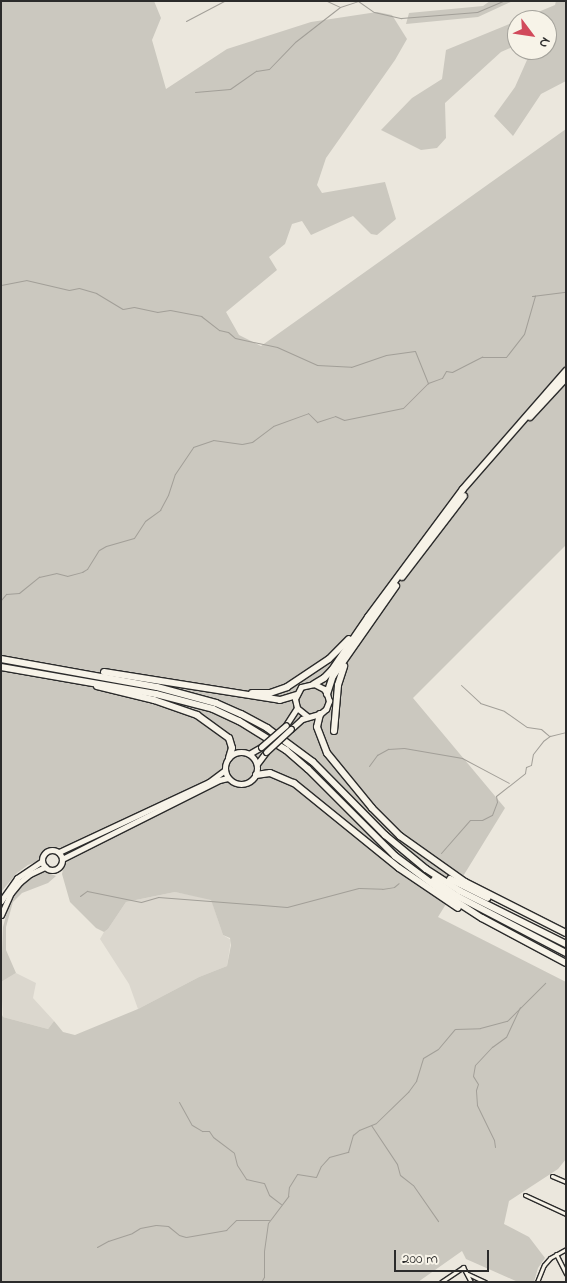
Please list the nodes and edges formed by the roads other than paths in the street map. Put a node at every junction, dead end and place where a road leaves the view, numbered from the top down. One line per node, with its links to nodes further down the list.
1 (566, 371): 3 (highway)
2 (566, 378): 4 (highway)
3 (420, 545): 9 (highway); 10 (highway)
4 (365, 629): 11 (highway); 17 (highway)
5 (1, 658): 6 (highway)
6 (9, 660): 10 (highway); 26 (highway)
7 (1, 667): 8 (highway)
8 (15, 669): 19 (highway); 24 (highway)
9 (314, 684): 11 (street); 12 (street)
10 (233, 694): 12 (highway)
11 (327, 694): 14 (street)
12 (296, 695): 13 (street)
13 (296, 708): 15 (street); 16 (street)
14 (320, 714): 15 (street); 32 (highway)
15 (308, 717): 16 (street)
16 (288, 727): 18 (street, bridge); 20 (street, bridge)
17 (334, 731)
18 (249, 754): 19 (street); 20 (street)
19 (228, 758): 21 (street)
20 (257, 764): 22 (street)
21 (224, 770): 23 (street); 25 (street)
22 (256, 775): 23 (street); 34 (highway)
23 (228, 778): 27 (street)
24 (379, 839): 34 (highway); 36 (highway)
25 (59, 852): 27 (street); 28 (street)
26 (408, 854): 32 (highway); 35 (highway)
27 (62, 859): 29 (street)
28 (42, 862): 29 (street); 30 (street)
29 (45, 867): 31 (street)
30 (1, 900)
31 (1, 915)
32 (548, 924): 33 (highway)
33 (566, 933)
34 (515, 936): 37 (highway)
35 (566, 944)
36 (566, 953)
37 (566, 963)
38 (552, 1176): 39 (street)
39 (566, 1182)
40 (525, 1195): 41 (street)
41 (566, 1214)
42 (566, 1249): 43 (street)
43 (556, 1254): 45 (street); 49 (street)
44 (467, 1274): 46 (street); 47 (street); 48 (street)
45 (566, 1274)
46 (441, 1282)
47 (471, 1282)
48 (485, 1282)
49 (537, 1282)

